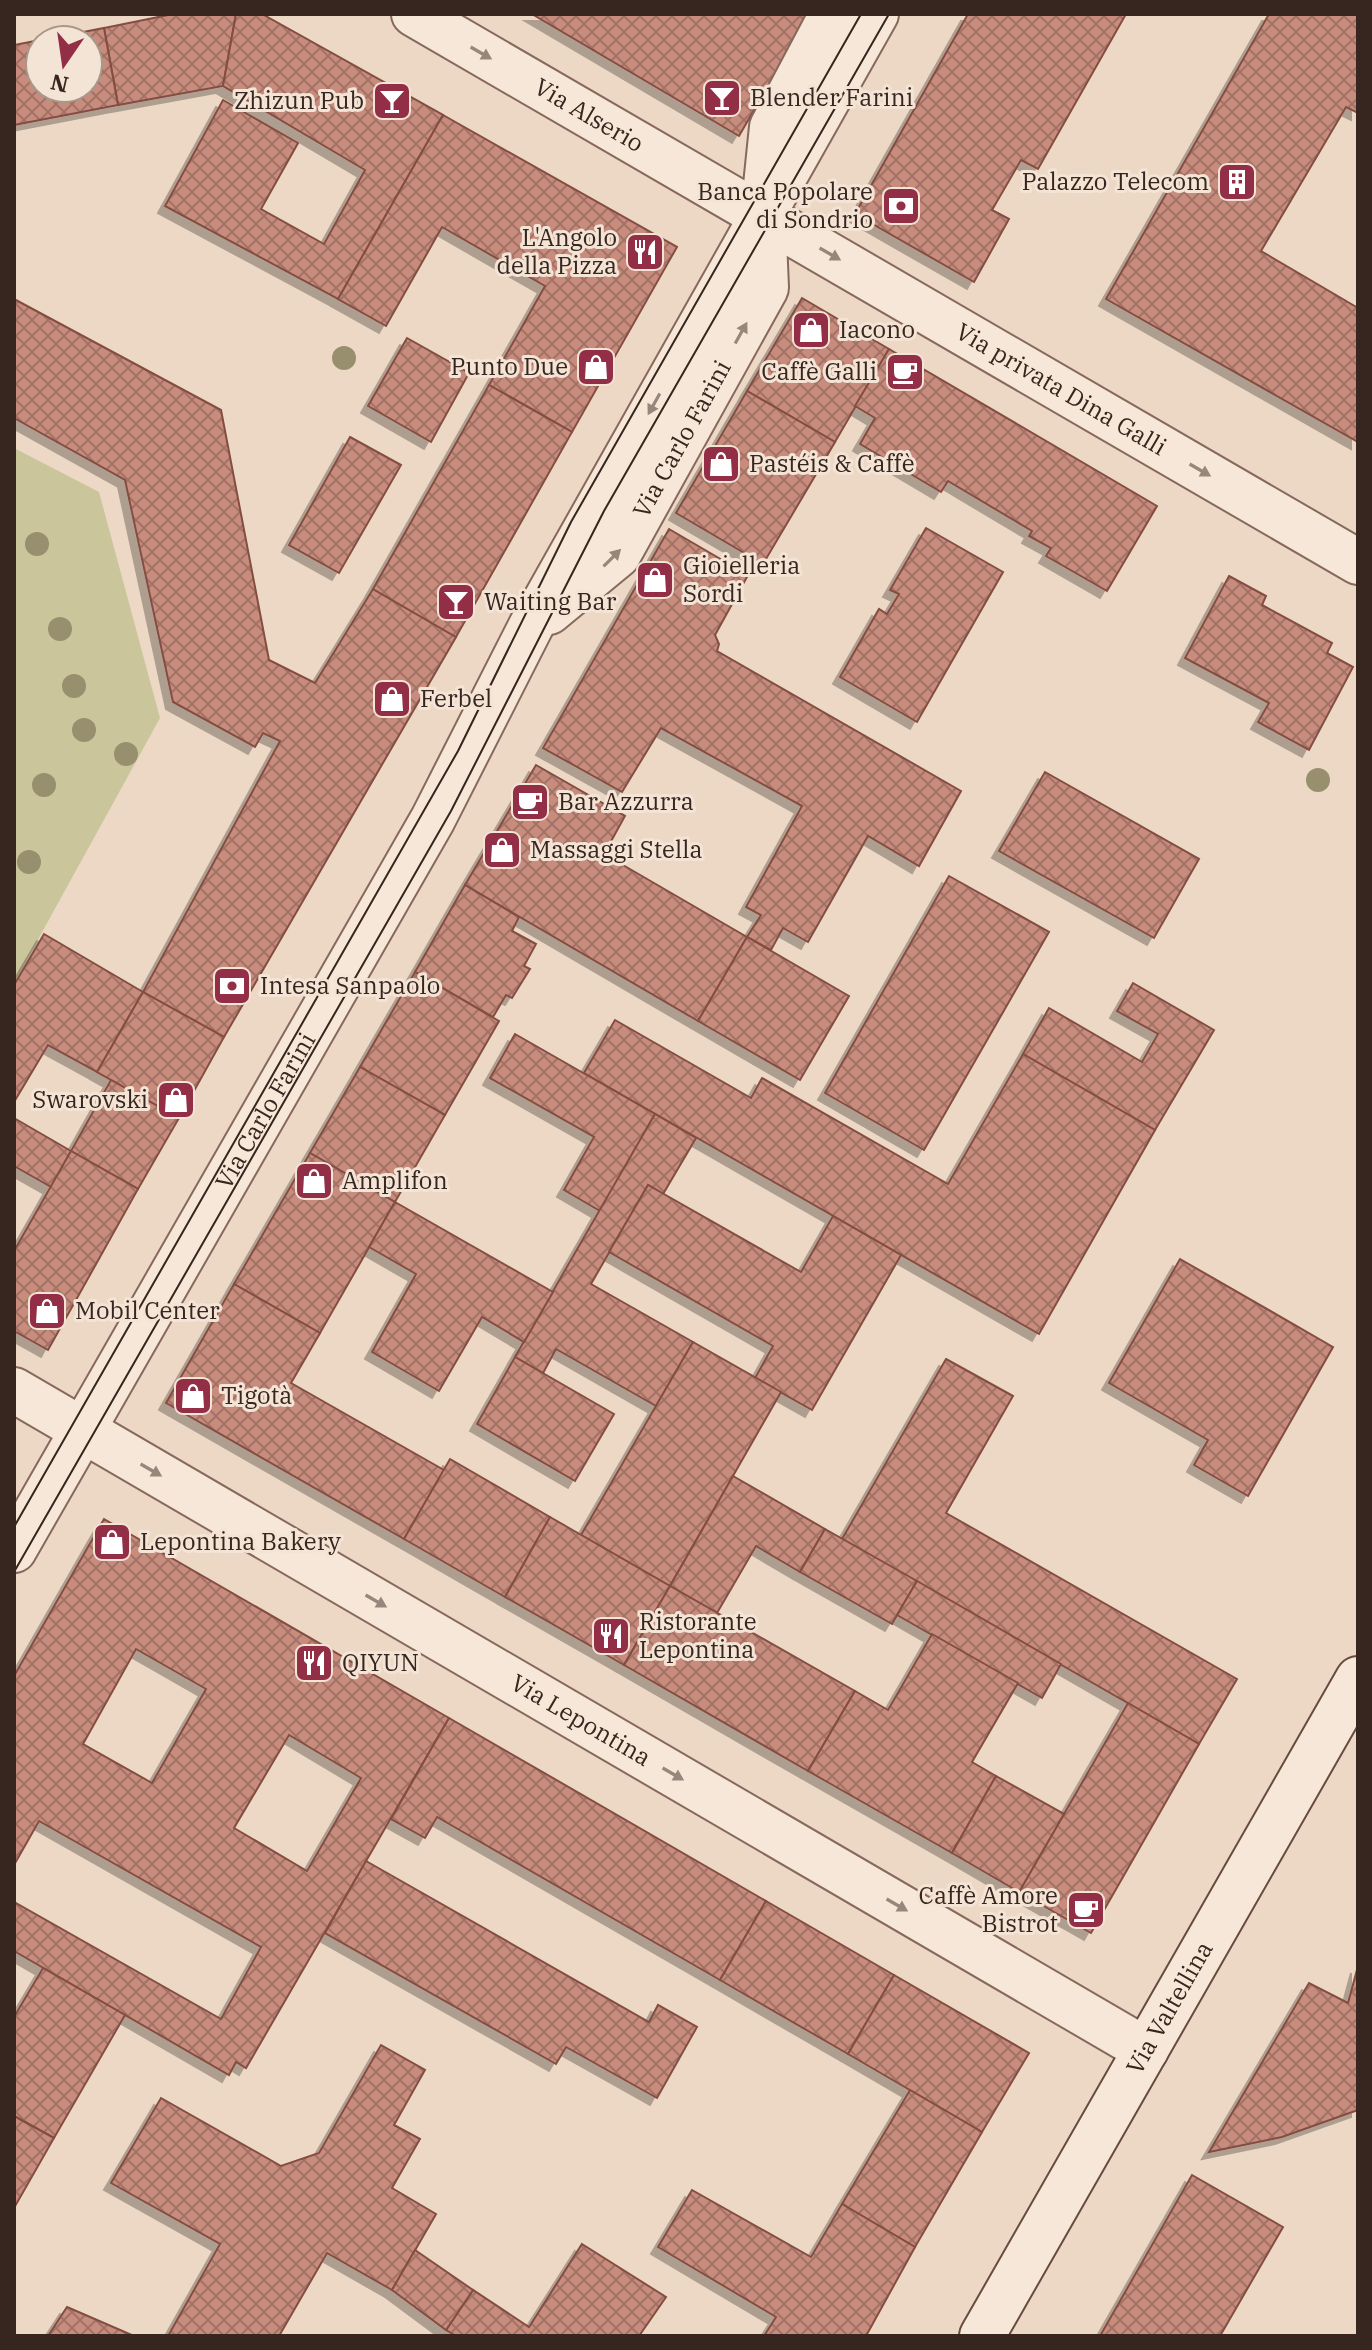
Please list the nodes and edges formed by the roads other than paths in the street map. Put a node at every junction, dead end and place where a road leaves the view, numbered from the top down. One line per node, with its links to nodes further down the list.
1 (414, 14): 4 (street, Via Alserio, one-way to 4)
2 (832, 14): 4 (street)
3 (876, 14): 4 (street, Via Carlo Farini)
4 (763, 215): 5 (street, Via privata Dina Galli, one-way to 5); 7 (street, Via Carlo Farini)
5 (1358, 562)
6 (14, 1390): 7 (street, Via Lepontina)
7 (84, 1431): 8 (street, Via Carlo Farini); 10 (street, Via Lepontina, one-way to 10)
8 (14, 1550)
9 (1352, 1704): 10 (street, Via Valtellina)
10 (1146, 2050): 11 (street, Via Valtellina)
11 (982, 2336)

